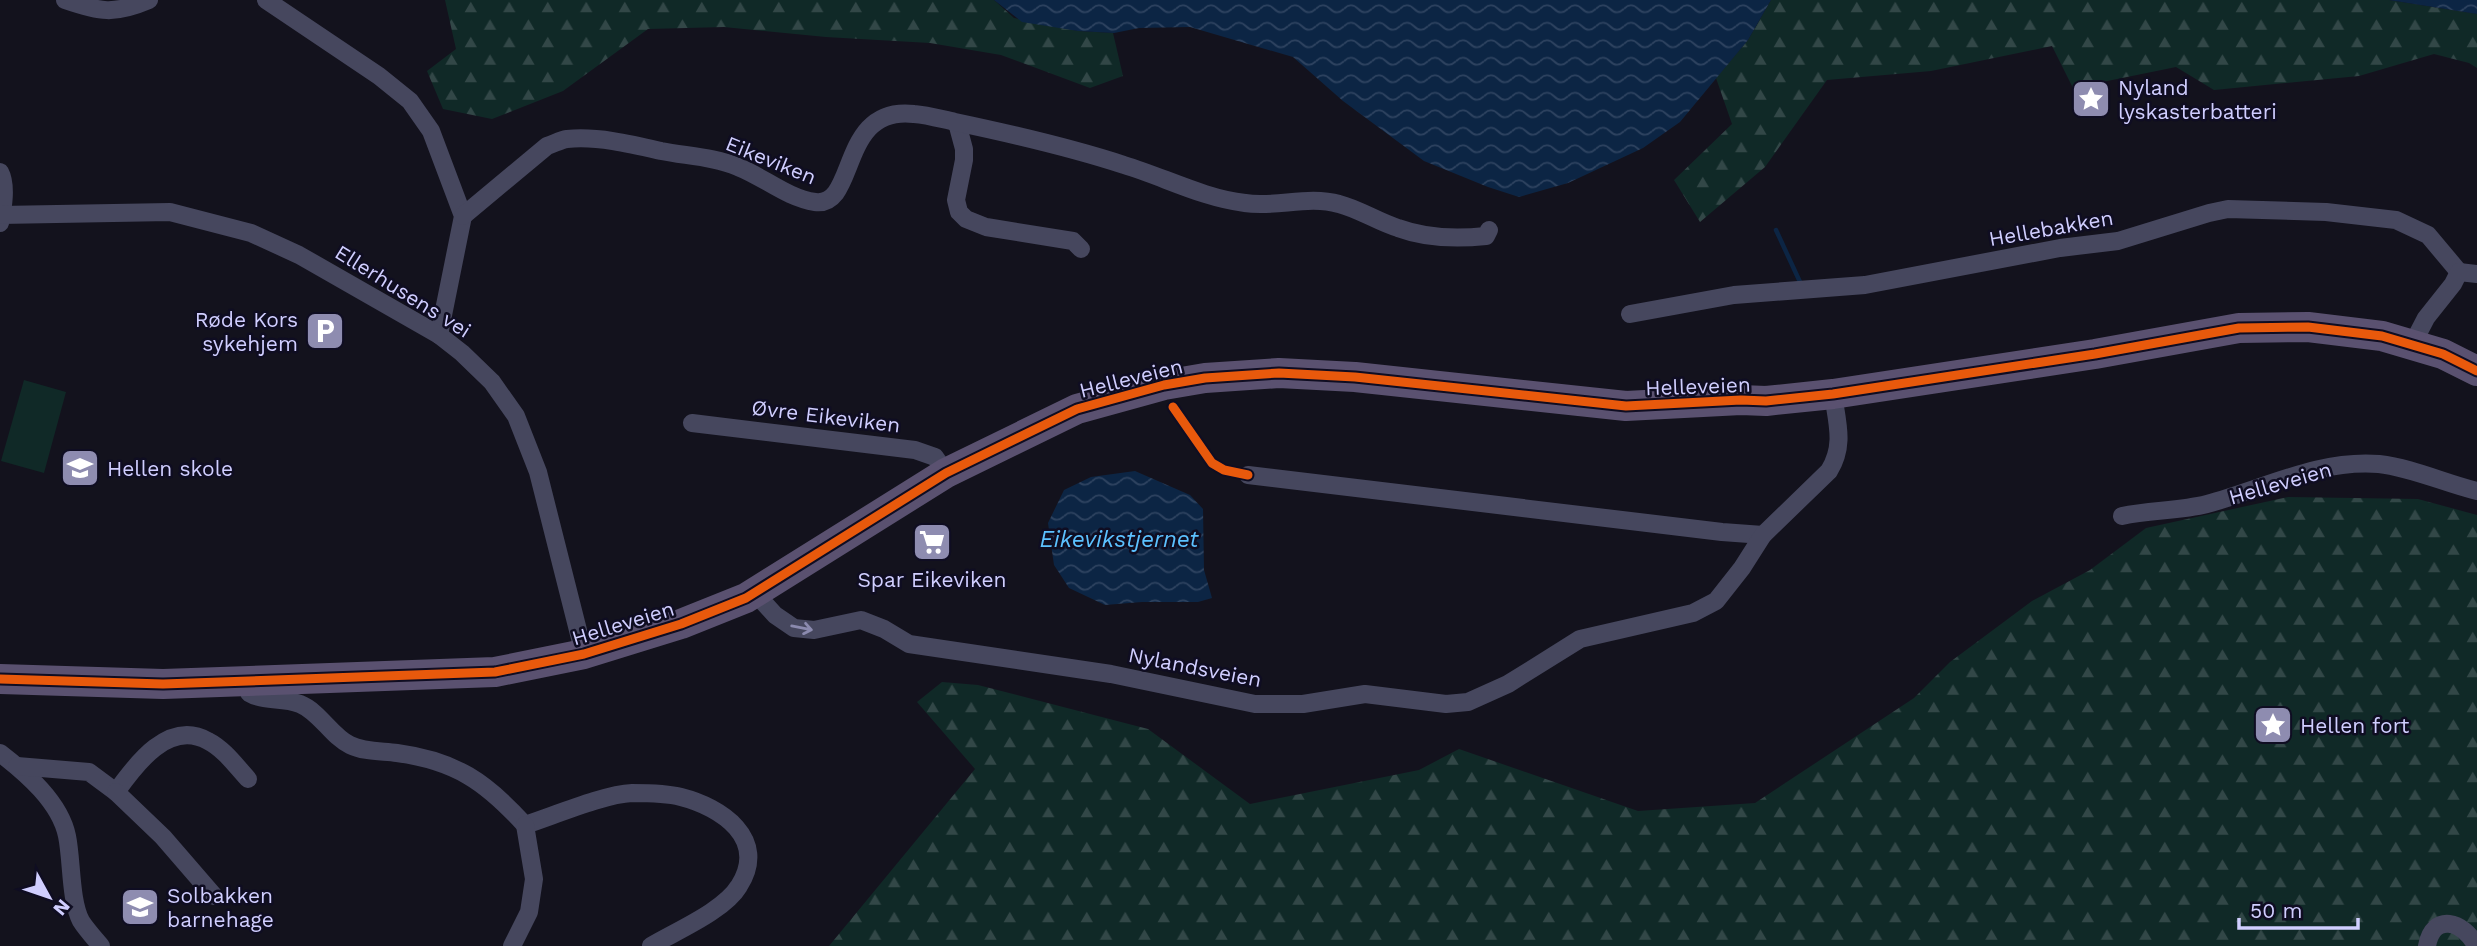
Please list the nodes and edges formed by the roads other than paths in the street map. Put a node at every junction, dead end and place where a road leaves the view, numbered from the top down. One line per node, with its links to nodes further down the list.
1 (65, 0): 2 (street)
2 (149, 0)
3 (266, 0): 7 (street)
4 (957, 123): 6 (street, Eikeviken); 7 (street, Eikeviken); 11 (street)
5 (0, 172): 8 (street)
6 (1334, 203): 9 (street, Eikeviken); 10 (street)
7 (463, 216): 14 (street)
8 (1, 217): 14 (street, Ellerhusens vei)
9 (1489, 230)
10 (1462, 248)
11 (1081, 249)
12 (2468, 273): 13 (street, Hellebakken); 15 (street, Hellebakken)
13 (1630, 314)
14 (439, 335): 25 (street, Ellerhusens vei)
15 (2412, 345): 16 (main road, Helleveien); 17 (main road, Helleveien)
16 (2477, 370)
17 (1833, 394): 19 (main road, Helleveien); 23 (street, Nylandsveien)
18 (692, 423): 19 (street, Øvre Eikeviken)
19 (946, 473): 24 (main road, Helleveien)
20 (1248, 475): 23 (street)
21 (2477, 491): 22 (street, Helleveien)
22 (2122, 516)
23 (1763, 535): 24 (street, Nylandsveien, one-way to 23)
24 (755, 593): 25 (main road, Helleveien)
25 (584, 654): 27 (main road, Helleveien)
26 (3, 681): 27 (main road, Helleveien)
27 (246, 682): 32 (street)
28 (0, 753): 29 (street)
29 (17, 766): 31 (street); 34 (street)
30 (248, 779): 31 (street)
31 (116, 792): 33 (street)
32 (525, 825): 35 (street); 36 (street)
33 (214, 896)
34 (102, 946)
35 (512, 946)
36 (651, 946)
37 (2427, 946): 38 (street)
38 (2476, 946)

